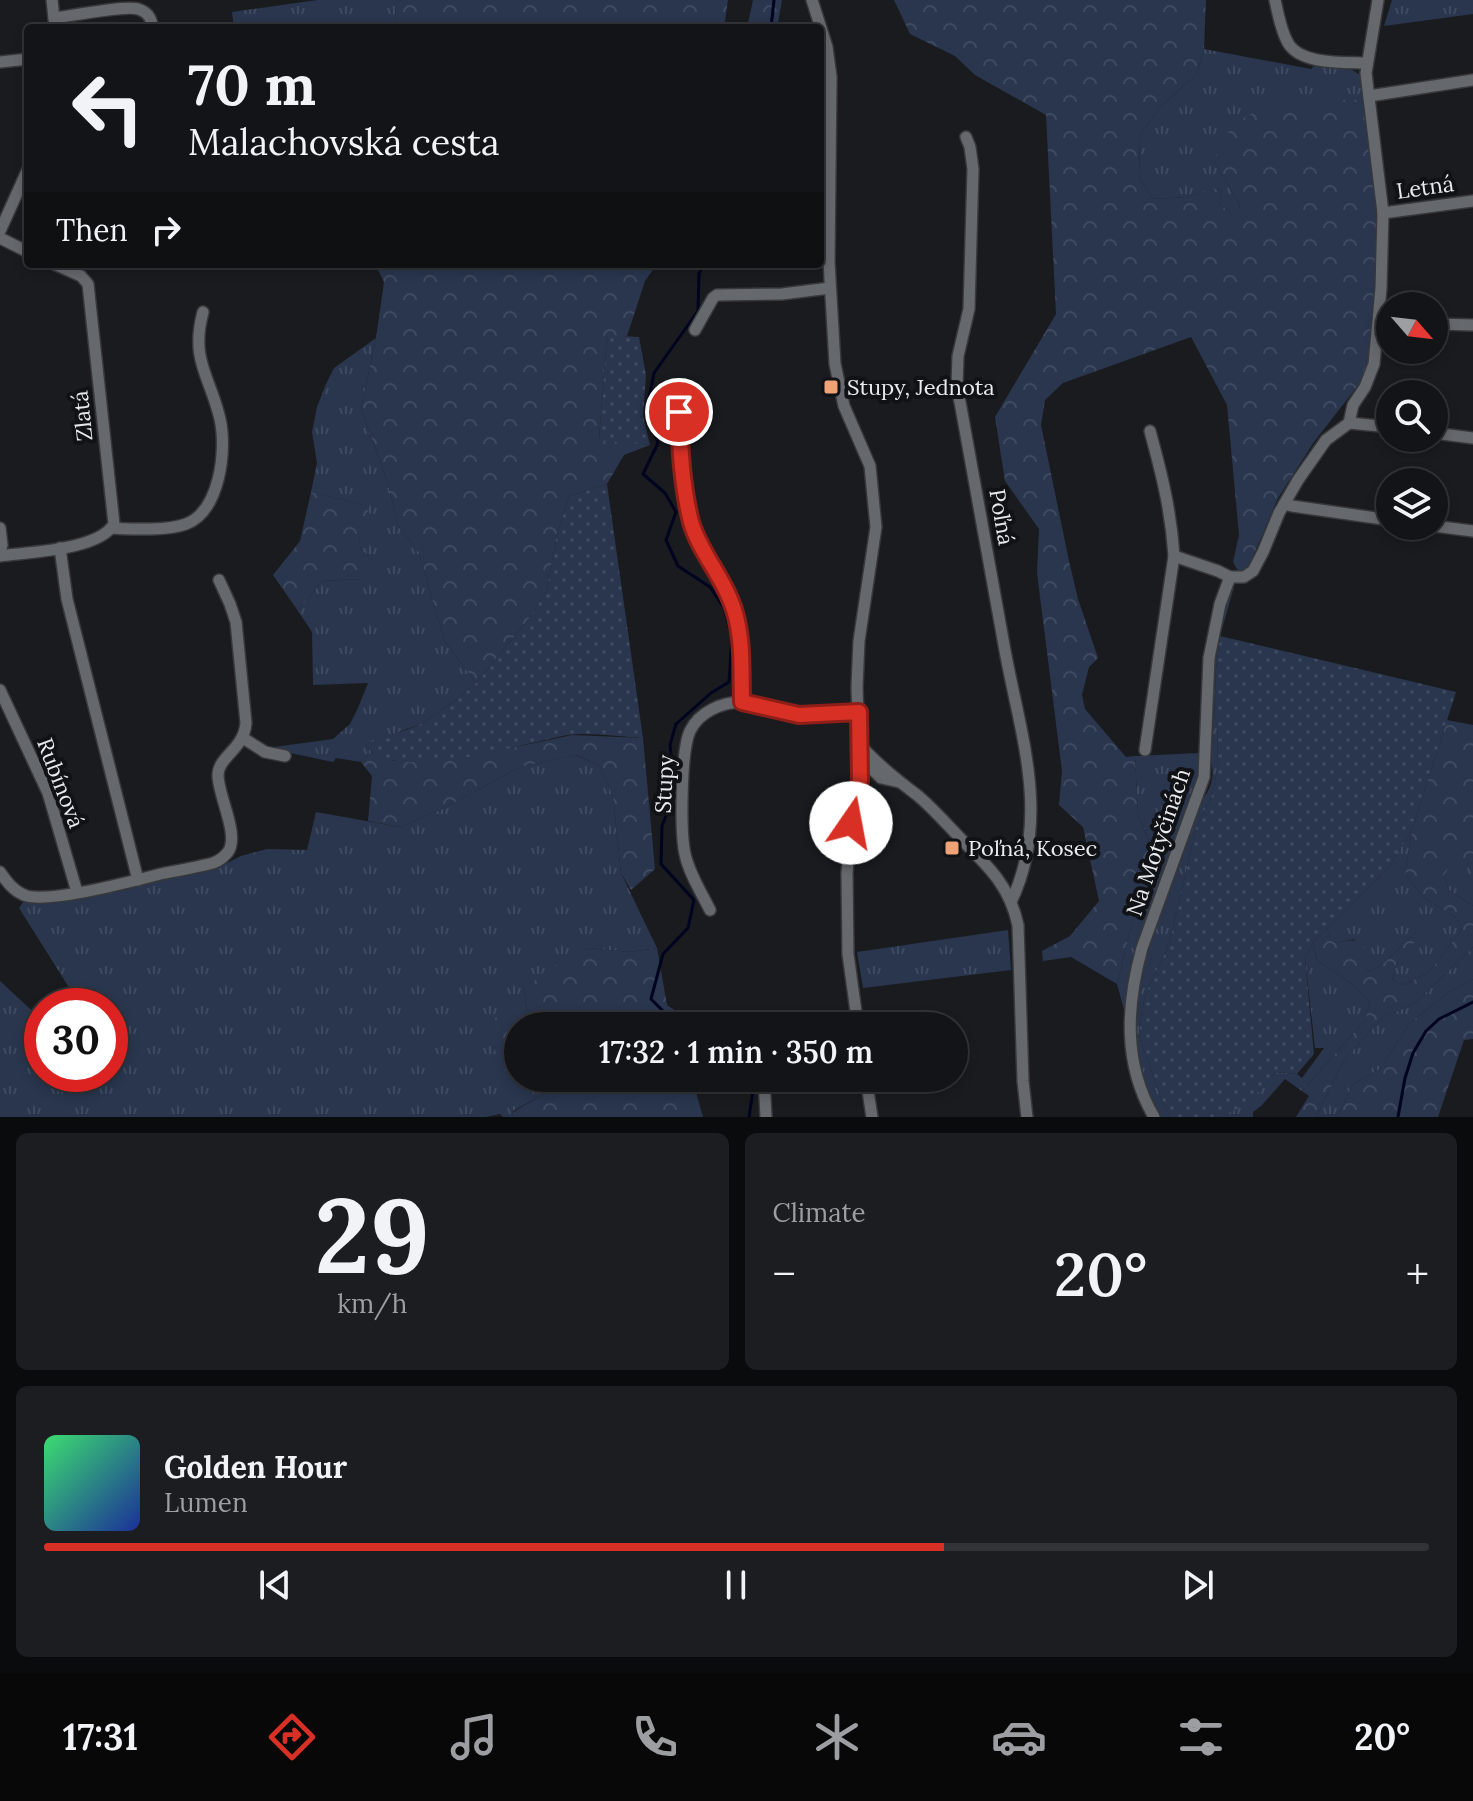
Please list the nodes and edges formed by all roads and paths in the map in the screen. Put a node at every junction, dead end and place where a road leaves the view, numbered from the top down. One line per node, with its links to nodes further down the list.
1 (52, 0): 5 (street)
2 (812, 0): 7 (street)
3 (1275, 0): 11 (street)
4 (1378, 0): 11 (street)
5 (55, 23): 6 (street)
6 (152, 24)
7 (820, 24)
8 (824, 38): 22 (street)
9 (24, 59): 10 (street)
10 (0, 62)
11 (1367, 63): 13 (street)
12 (1473, 80): 13 (street)
13 (1369, 96): 17 (street)
14 (966, 137): 56 (street, Poľná)
15 (24, 178): 18 (street)
16 (1473, 201): 17 (street, Letná)
17 (1383, 213): 23 (street)
18 (0, 231)
19 (0, 238): 20 (street)
20 (24, 250)
21 (62, 268): 38 (street, Zlatá)
22 (830, 288): 27 (street); 48 (street)
23 (1384, 292)
24 (203, 312): 38 (street)
25 (1448, 324): 26 (street)
26 (1473, 325)
27 (695, 330)
28 (1376, 356): 30 (street)
29 (679, 412): 47 (street)
30 (1349, 423): 31 (street); 35 (street)
31 (1376, 426)
32 (1150, 431): 43 (street, Na Motyčinách)
33 (1448, 435): 34 (street)
34 (1473, 438)
35 (1284, 504): 36 (street); 44 (street)
36 (1376, 518)
37 (0, 528): 42 (street)
38 (112, 528): 41 (street)
39 (1448, 528): 40 (street)
40 (1473, 531)
41 (60, 548): 42 (street); 54 (street)
42 (0, 554)
43 (1174, 556): 44 (street); 50 (street, Na Motyčinách)
44 (1230, 577): 64 (street, Na Motyčinách)
45 (219, 580): 49 (street)
46 (0, 690): 55 (street, Rubínová)
47 (742, 702): 48 (street); 57 (street, Stupy)
48 (859, 712): 52 (street)
49 (243, 738): 51 (street); 54 (street)
50 (1145, 750)
51 (285, 756)
52 (867, 768): 56 (street); 58 (street)
53 (0, 872): 55 (street)
54 (138, 880): 55 (street)
55 (77, 892)
56 (1011, 902): 63 (street)
57 (710, 910)
58 (856, 1012)
59 (765, 1092): 61 (street)
60 (868, 1092): 62 (street)
61 (766, 1117)
62 (872, 1117)
63 (1027, 1117)
64 (1154, 1117)

